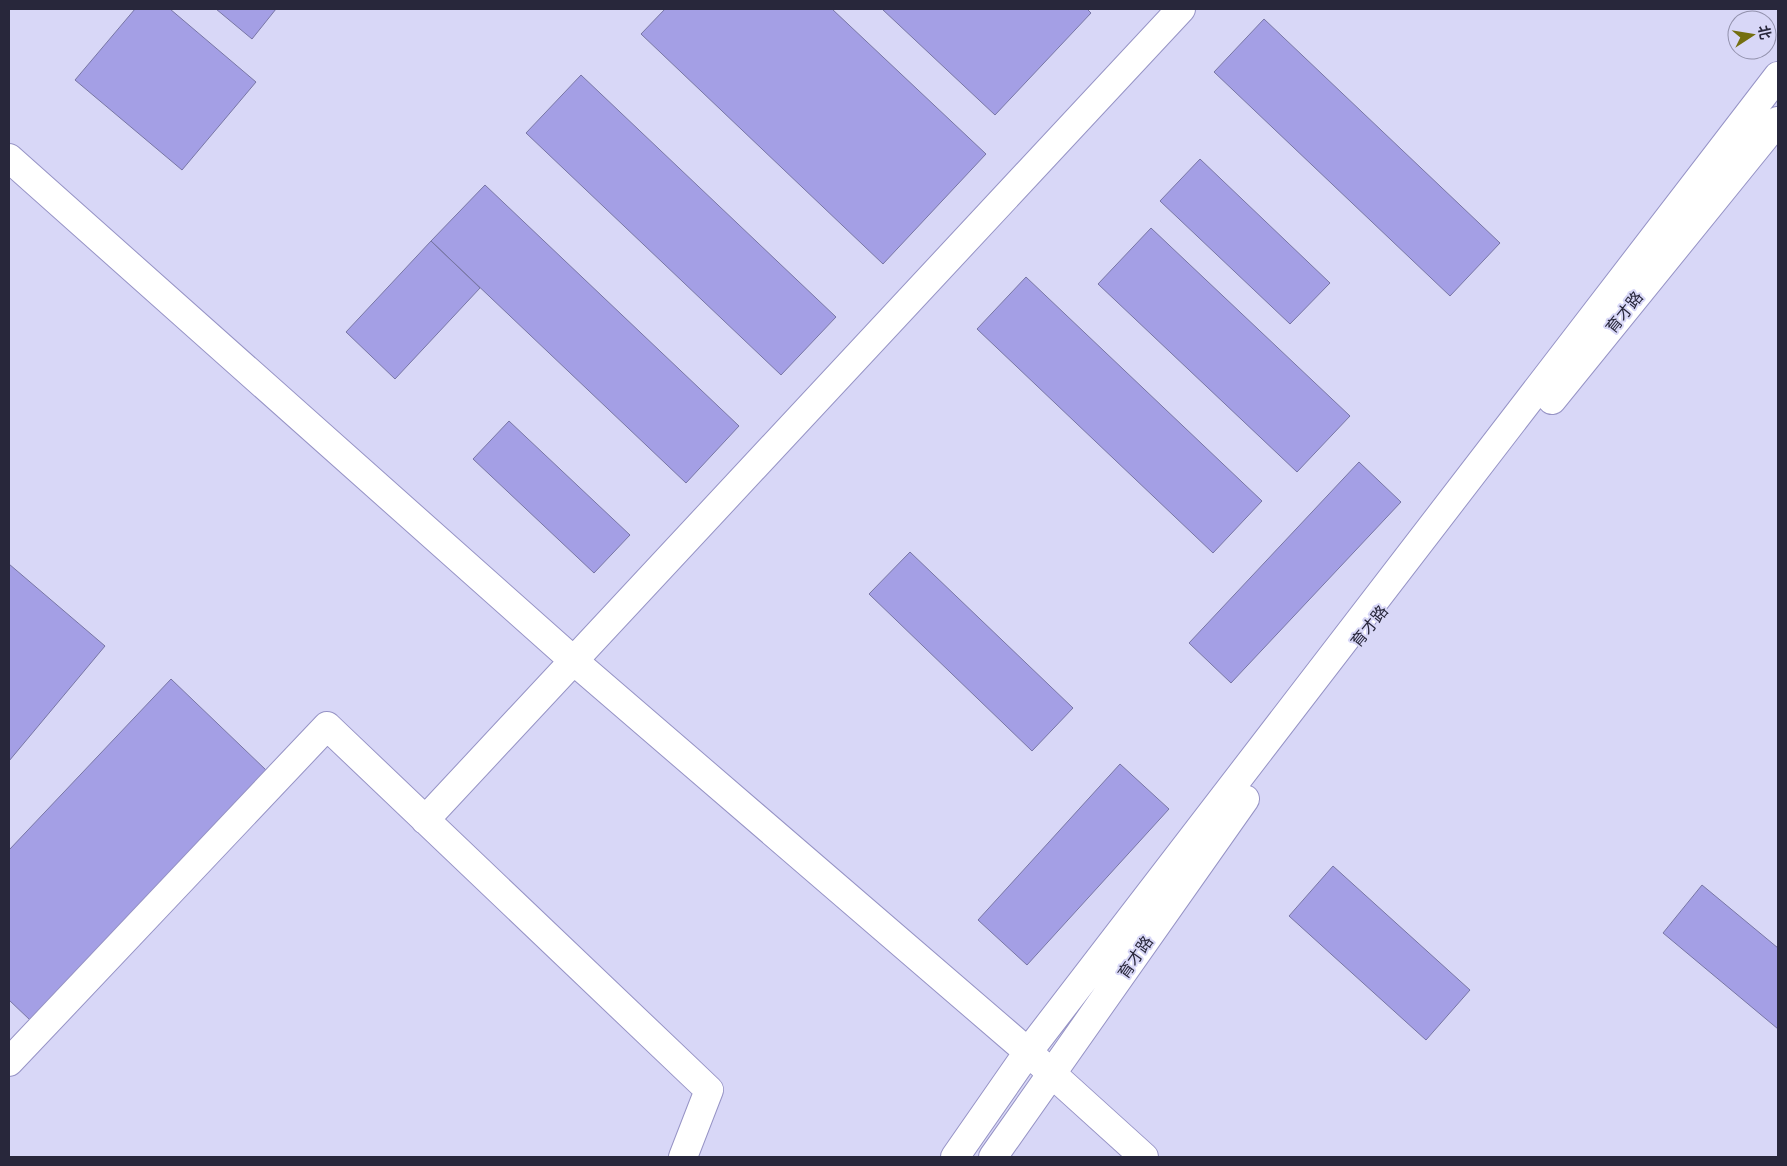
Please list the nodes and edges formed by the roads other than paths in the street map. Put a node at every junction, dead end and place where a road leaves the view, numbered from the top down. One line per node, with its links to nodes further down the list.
1 (1181, 9): 5 (street)
2 (1778, 76): 7 (street)
3 (1778, 121): 9 (street, 育才路)
4 (9, 158): 5 (street)
5 (574, 660): 6 (street); 7 (street)
6 (425, 820): 8 (street); 10 (street)
7 (1028, 1052): 9 (street); 11 (street)
8 (9, 1062)
9 (1052, 1074): 12 (street, 育才路); 13 (street)
10 (682, 1157)
11 (955, 1157)
12 (993, 1157)
13 (1144, 1157)

